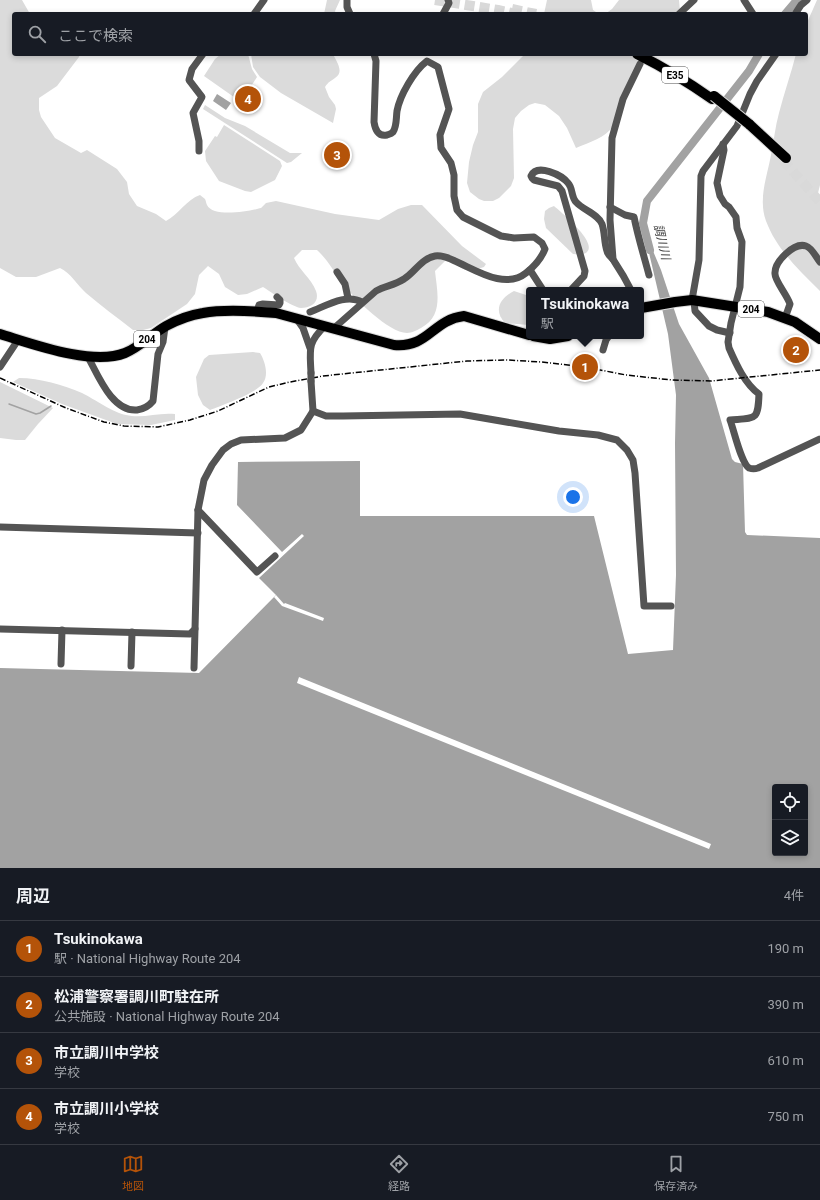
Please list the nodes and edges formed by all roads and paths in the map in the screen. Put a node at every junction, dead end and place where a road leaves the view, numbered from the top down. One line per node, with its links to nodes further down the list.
1 (264, 0): 7 (street)
2 (346, 0): 8 (street)
3 (694, 0): 10 (street)
4 (744, 0): 11 (street)
5 (807, 0): 12 (street)
6 (450, 1): 9 (street)
7 (255, 12)
8 (349, 12)
9 (444, 12)
10 (681, 12)
11 (752, 12)
12 (796, 12)
13 (202, 56): 22 (street)
14 (375, 56): 18 (street)
15 (641, 56): 20 (highway, E35)
16 (648, 56): 20 (highway, E35)
17 (775, 56): 21 (street)
18 (425, 57): 27 (street)
19 (640, 64): 24 (street)
20 (713, 98): 23 (highway, E35, bridge)
21 (723, 144): 35 (street); 38 (street)
22 (199, 151)
23 (784, 159)
24 (610, 207): 25 (street); 29 (street)
25 (613, 259): 31 (street); 32 (street)
26 (820, 262): 42 (street)
27 (530, 270): 30 (street); 36 (street)
28 (337, 272): 34 (street)
29 (649, 276)
30 (541, 287)
31 (574, 287)
32 (629, 287)
33 (277, 297): 39 (street)
34 (348, 298): 36 (street); 40 (street)
35 (693, 300): 37 (highway, 204); 38 (highway, 204); 45 (street)
36 (362, 302): 44 (street)
37 (644, 307)
38 (735, 307): 42 (highway, 204); 45 (street)
39 (257, 311): 41 (highway, 204); 43 (highway, 204)
40 (310, 312)
41 (295, 317): 44 (highway, 204); 51 (street)
42 (785, 318): 49 (highway, 204)
43 (164, 327): 53 (highway, 204); 53 (street)
44 (329, 328): 47 (highway, 204); 51 (street)
45 (730, 333): 56 (street)
46 (0, 334): 50 (highway, 204)
47 (526, 334)
48 (607, 339): 52 (street)
49 (820, 339)
50 (18, 340): 53 (highway, 204); 54 (street)
51 (310, 348): 55 (street, bridge)
52 (603, 350)
53 (88, 357)
54 (0, 367)
55 (313, 411): 57 (street); 61 (street)
56 (820, 439)
57 (198, 510): 59 (street); 60 (street)
58 (0, 527): 59 (street)
59 (198, 534): 63 (street)
60 (274, 556)
61 (671, 606)
62 (0, 629): 64 (street)
63 (195, 629): 65 (street); 68 (street)
64 (62, 630): 65 (street); 66 (street)
65 (132, 632): 67 (street)
66 (61, 664)
67 (131, 666)
68 (194, 668)

